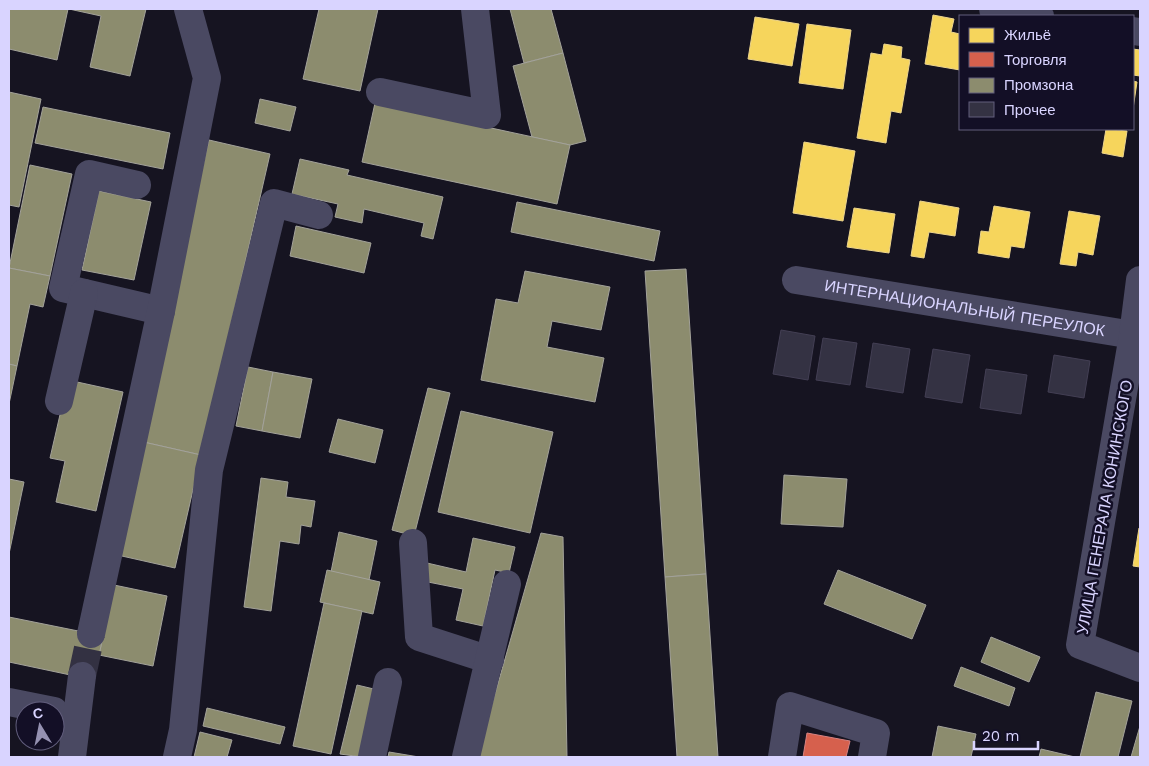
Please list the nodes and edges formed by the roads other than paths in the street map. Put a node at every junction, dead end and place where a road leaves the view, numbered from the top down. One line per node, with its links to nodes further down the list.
1 (188, 9): 11 (street)
2 (475, 9): 5 (street)
3 (993, 9): 4 (street)
4 (1033, 15)
5 (380, 92)
6 (137, 185): 10 (street)
7 (320, 215): 24 (street)
8 (796, 280): 12 (street, ИНТЕРНАЦИОНАЛЬНЫЙ ПЕРЕУЛОК)
9 (1140, 280): 12 (street, УЛИЦА ГЕНЕРАЛА КОНИНСКОГО)
10 (84, 293): 11 (street); 13 (street)
11 (162, 310): 16 (street)
12 (1133, 335): 18 (street, УЛИЦА ГЕНЕРАЛА КОНИНСКОГО)
13 (59, 401)
14 (413, 543): 17 (street)
15 (507, 584): 17 (street)
16 (91, 634)
17 (490, 660): 26 (street)
18 (1140, 668)
19 (82, 676): 21 (street)
20 (388, 682): 25 (street)
21 (65, 707)
22 (65, 726): 23 (street)
23 (72, 757)
24 (177, 757)
25 (372, 757)
26 (466, 757)
27 (782, 757): 28 (street)
28 (872, 757)

